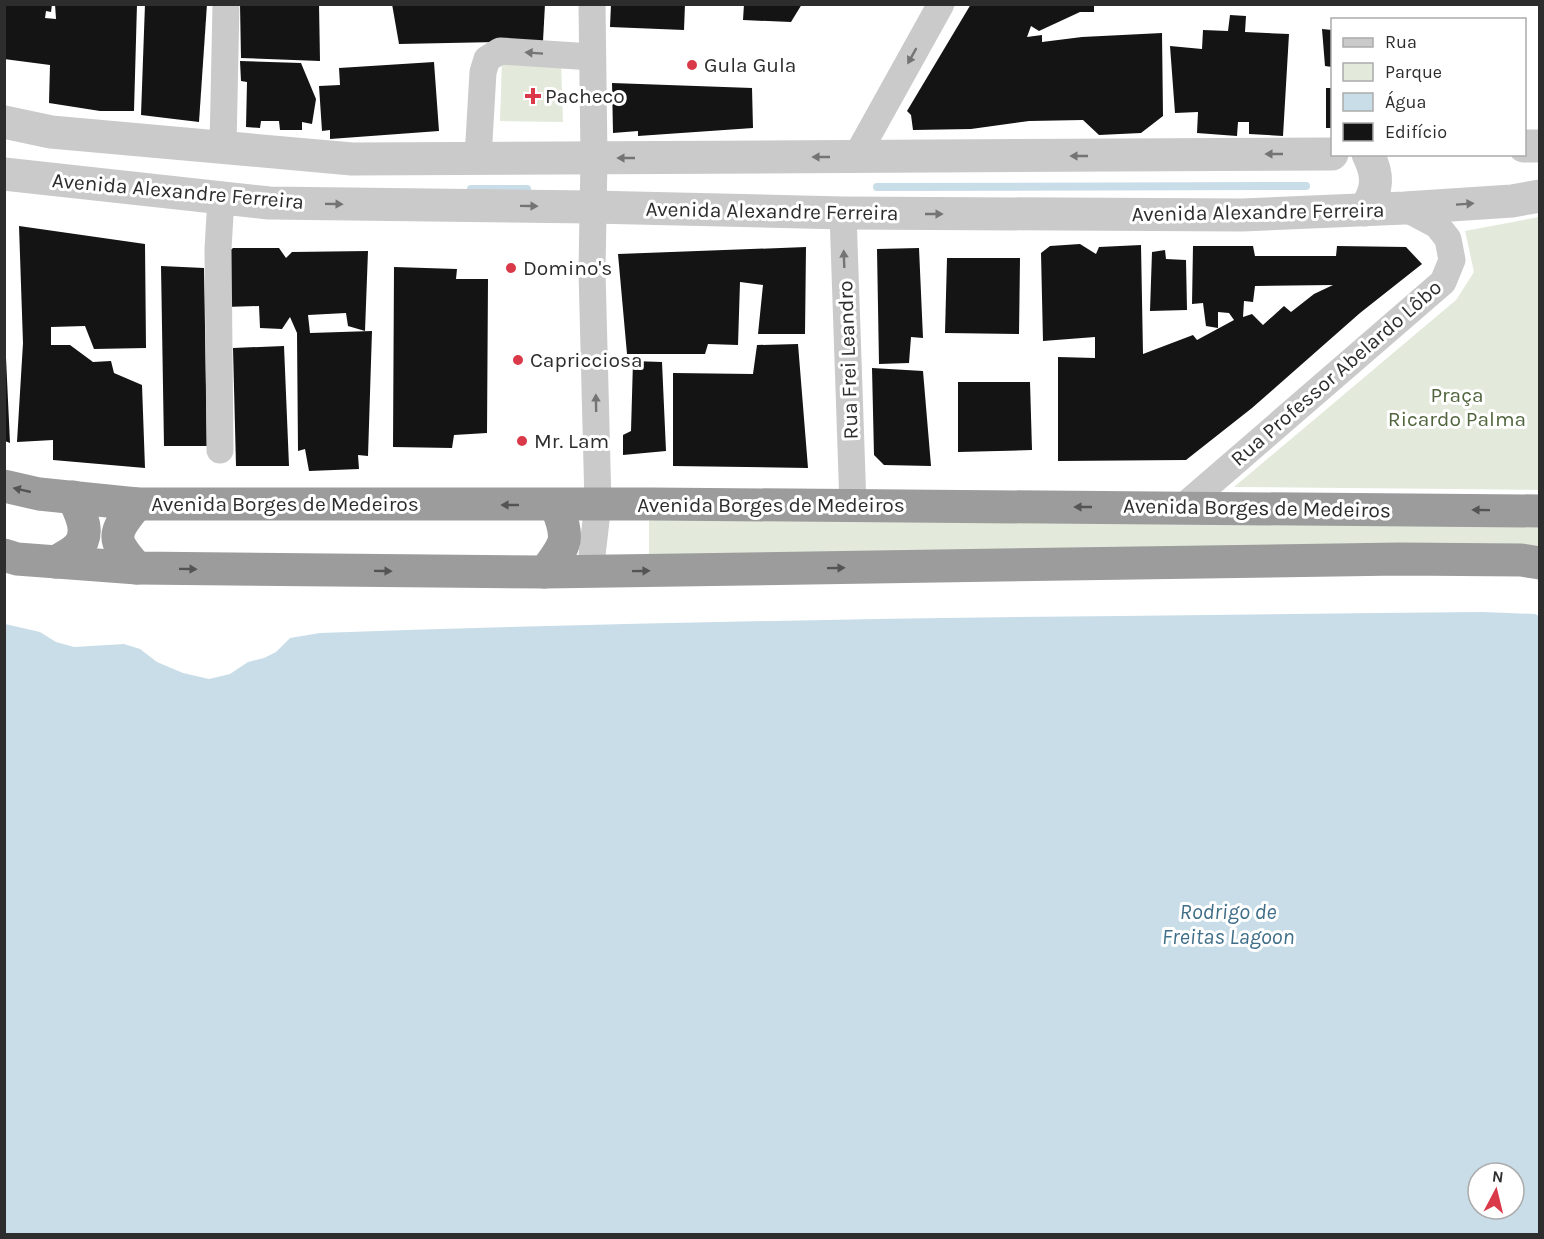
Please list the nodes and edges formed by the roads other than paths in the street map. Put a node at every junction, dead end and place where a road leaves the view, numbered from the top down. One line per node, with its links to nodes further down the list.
1 (226, 4): 6 (street)
2 (591, 4): 4 (street)
3 (941, 4): 9 (street, one-way to 9)
4 (592, 57): 10 (street, one-way to 10); 11 (street)
5 (4, 122): 6 (street)
6 (223, 146): 10 (street)
7 (1331, 154): 9 (street, one-way to 9)
8 (1369, 156): 19 (street)
9 (856, 157): 12 (street, one-way to 12)
10 (478, 158): 11 (street)
11 (594, 158): 12 (street, one-way to 11); 16 (street)
12 (693, 158): 18 (street)
13 (4, 174): 15 (street, Avenida Alexandre Ferreira)
14 (1539, 196): 17 (street, Avenida Alexandre Ferreira, one-way to 14)
15 (221, 198): 16 (street, Avenida Alexandre Ferreira, one-way to 16); 21 (street)
16 (592, 207): 18 (street, Avenida Alexandre Ferreira); 25 (street, one-way to 16)
17 (1405, 208): 19 (street, Avenida Alexandre Ferreira); 28 (street, Rua Professor Abelardo Lôbo)
18 (685, 210): 20 (street, Avenida Alexandre Ferreira)
19 (1365, 210): 20 (street, Avenida Alexandre Ferreira, one-way to 19)
20 (843, 213): 27 (street, Rua Frei Leandro, one-way to 20)
21 (220, 450)
22 (4, 486): 23 (highway, Avenida Borges de Medeiros, one-way to 22)
23 (73, 497): 24 (highway, Avenida Borges de Medeiros); 31 (highway)
24 (137, 504): 26 (highway, Avenida Borges de Medeiros, one-way to 24); 33 (highway)
25 (598, 504): 26 (highway, Avenida Borges de Medeiros); 27 (highway, Avenida Borges de Medeiros); 35 (street)
26 (556, 505): 34 (highway)
27 (854, 506): 28 (highway, Avenida Borges de Medeiros, one-way to 27)
28 (1183, 507): 29 (highway, Avenida Borges de Medeiros, one-way to 28)
29 (1539, 511)
30 (4, 555): 31 (highway)
31 (56, 562): 33 (highway)
32 (1539, 563): 35 (highway, one-way to 32)
33 (137, 568): 34 (highway, one-way to 34)
34 (545, 572): 35 (highway)
35 (590, 572)

